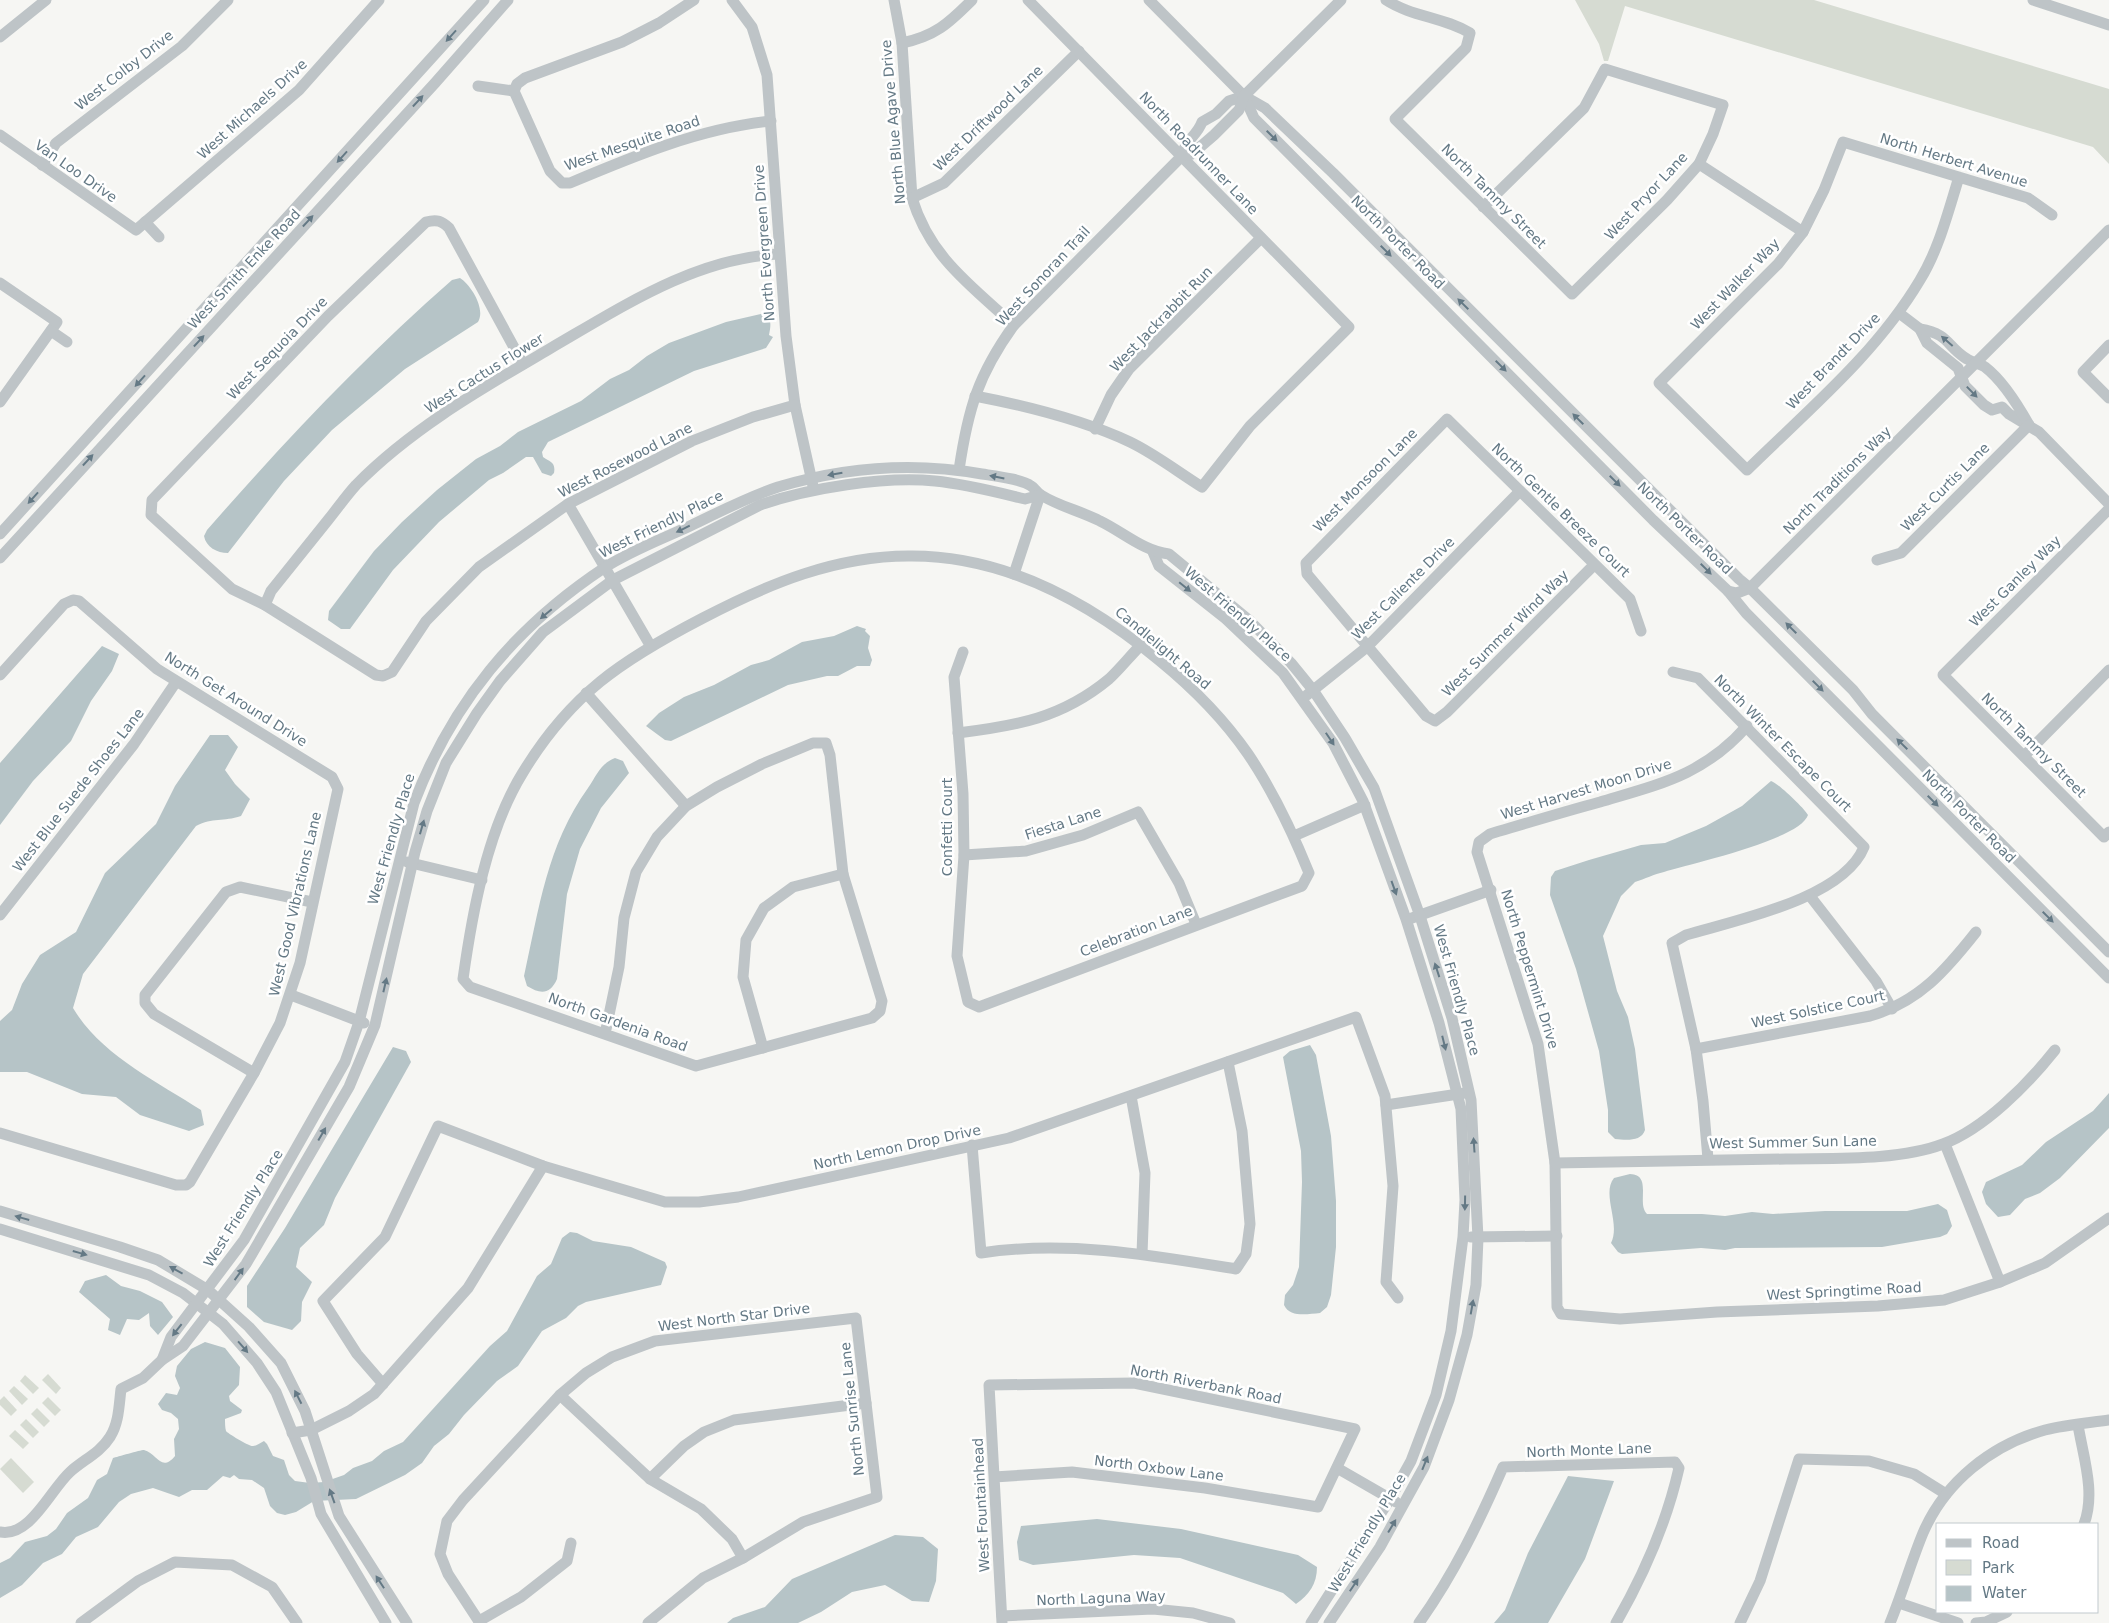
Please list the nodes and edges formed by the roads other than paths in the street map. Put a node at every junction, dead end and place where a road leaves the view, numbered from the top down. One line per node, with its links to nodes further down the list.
1 (46, 0): 17 (street)
2 (228, 0): 28 (street, West Colby Drive)
3 (379, 0): 33 (street, West Michaels Drive)
4 (484, 0): 67 (street, West Smith Enke Road, one-way to 67)
5 (508, 0): 69 (street, West Smith Enke Road, one-way to 5)
6 (694, 0): 21 (street)
7 (732, 0): 23 (street, North Evergreen Drive)
8 (894, 0): 18 (street, North Blue Agave Drive)
9 (972, 0): 18 (street)
10 (1028, 0): 19 (street, North Roadrunner Lane)
11 (1149, 0): 22 (street, North Porter Road)
12 (1340, 0): 22 (street)
13 (1386, 0): 31 (street, North Tammy Street)
14 (2033, 0): 15 (street)
15 (2055, 3): 16 (street)
16 (2109, 25)
17 (0, 37)
18 (902, 43): 30 (street, North Blue Agave Drive)
19 (1079, 51): 26 (street, North Roadrunner Lane); 30 (street, West Driftwood Lane)
20 (478, 86): 21 (street)
21 (514, 91): 23 (street, West Mesquite Road)
22 (1244, 96): 26 (street, West Sonoran Trail); 26 (street, West Sonoran Trail); 75 (street, North Porter Road, one-way to 22); 76 (street, North Porter Road, one-way to 76)
23 (771, 121): 39 (street, North Evergreen Drive)
24 (0, 135): 28 (street, Van Loo Drive)
25 (1843, 142): 29 (street, North Herbert Avenue); 36 (street, West Walker Way)
26 (1182, 156): 38 (street, North Roadrunner Lane); 43 (street, West Sonoran Trail)
27 (1699, 164): 31 (street, West Pryor Lane); 36 (street); 41 (street, West Pryor Lane)
28 (42, 165): 34 (street, Van Loo Drive)
29 (1959, 177): 32 (street, North Herbert Avenue); 42 (street, West Brandt Drive)
30 (912, 198): 43 (street, North Blue Agave Drive)
31 (1483, 207): 41 (street, North Tammy Street)
32 (2052, 215)
33 (145, 222): 34 (street, West Michaels Drive); 37 (street)
34 (136, 230)
35 (2109, 230): 48 (street, North Traditions Way)
36 (1803, 232): 59 (street, West Walker Way)
37 (159, 237)
38 (1261, 238): 57 (street, West Jackrabbit Run); 57 (street, North Roadrunner Lane)
39 (780, 254): 49 (street, West Cactus Flower); 54 (street, North Evergreen Drive)
40 (0, 283): 44 (street)
41 (1572, 294)
42 (1899, 313): 45 (street); 59 (street, West Brandt Drive)
43 (1014, 325): 51 (street, West Sonoran Trail)
44 (54, 326): 46 (street); 53 (street)
45 (1920, 329): 48 (street, one-way to 45); 50 (street)
46 (67, 342)
47 (2109, 346): 52 (street)
48 (1976, 362): 50 (street, North Traditions Way); 56 (street)
49 (523, 364): 77 (street, West Cactus Flower); 77 (street, West Sequoia Drive)
50 (1961, 376): 56 (street, one-way to 56); 75 (street, North Traditions Way)
51 (974, 396): 57 (street); 58 (street, West Sonoran Trail)
52 (2109, 398)
53 (0, 402)
54 (795, 405): 60 (street, North Evergreen Drive); 64 (street, West Rosewood Lane)
55 (1447, 419): 62 (street, North Gentle Breeze Court); 81 (street, West Monsoon Lane)
56 (2029, 425): 65 (street); 70 (street, West Curtis Lane)
57 (1095, 429)
58 (959, 470): 60 (street, West Friendly Place, one-way to 60); 63 (street, West Friendly Place, one-way to 58)
59 (1747, 470)
60 (811, 479): 61 (street, North Evergreen Drive); 72 (street, West Friendly Place, one-way to 72)
61 (814, 490): 63 (street, West Friendly Place); 74 (street, West Friendly Place)
62 (1520, 491): 71 (street, North Gentle Breeze Court); 81 (street, West Caliente Drive)
63 (1040, 495): 68 (street, West Friendly Place); 73 (street)
64 (568, 504): 72 (street); 77 (street, West Rosewood Lane)
65 (2109, 504)
66 (2109, 509): 86 (street, West Ganley Way)
67 (0, 534)
68 (1153, 552): 88 (street, West Friendly Place); 90 (street, West Friendly Place, one-way to 90)
69 (0, 558)
70 (1877, 560)
71 (1594, 565): 78 (street, North Gentle Breeze Court); 81 (street, West Summer Wind Way)
72 (605, 567): 74 (street); 101 (street, West Friendly Place, one-way to 101)
73 (1014, 574): 79 (street, Candlelight Road); 80 (street, Candlelight Road)
74 (613, 580): 79 (street); 102 (street, West Friendly Place, one-way to 74)
75 (1750, 588): 76 (street); 114 (street, North Porter Road, one-way to 75)
76 (1728, 591): 115 (street, North Porter Road, one-way to 115)
77 (265, 605)
78 (1641, 631)
79 (650, 645): 89 (street, Candlelight Road)
80 (1141, 645): 92 (street); 98 (street, Candlelight Road)
81 (1367, 647): 88 (street, West Caliente Drive)
82 (963, 652): 92 (street, Confetti Court)
83 (2109, 670): 93 (street)
84 (1673, 672): 91 (street, North Winter Escape Court)
85 (0, 675): 87 (street, North Get Around Drive)
86 (1943, 675): 93 (street, North Tammy Street)
87 (176, 682): 94 (street, North Get Around Drive); 109 (street, West Blue Suede Shoes Lane)
88 (1313, 690): 90 (street, West Caliente Drive); 110 (street, West Friendly Place)
89 (586, 693): 96 (street); 105 (street, Candlelight Road)
90 (1302, 699): 95 (street, West Friendly Place, one-way to 95)
91 (1747, 726): 99 (street, West Harvest Moon Drive); 107 (street, North Winter Escape Court)
92 (958, 733): 100 (street, Confetti Court)
93 (2024, 756): 97 (street, North Tammy Street)
94 (338, 784): 108 (street, West Good Vibrations Lane)
95 (1364, 805): 98 (street); 111 (street, West Friendly Place, one-way to 111)
96 (686, 806): 104 (street); 122 (street)
97 (2107, 835)
98 (1294, 836): 103 (street, Candlelight Road)
99 (1479, 842): 106 (street, North Peppermint Drive)
100 (964, 855): 112 (street, Fiesta Lane); 118 (street, Confetti Court)
101 (398, 859): 102 (street); 120 (street, West Friendly Place)
102 (412, 864): 105 (street); 121 (street, West Friendly Place, one-way to 102)
103 (1309, 873): 112 (street, Celebration Lane)
104 (843, 874): 123 (street); 123 (street, North Gardenia Road)
105 (482, 880): 116 (street, Candlelight Road)
106 (1491, 890): 110 (street); 135 (street, North Peppermint Drive)
107 (1810, 896): 119 (street); 124 (street)
108 (312, 902): 117 (street, West Good Vibrations Lane); 127 (street)
109 (0, 915)
110 (1420, 916): 111 (street); 128 (street, West Friendly Place, one-way to 110)
111 (1406, 919): 128 (street, West Friendly Place, one-way to 128)
112 (1196, 924): 118 (street, Celebration Lane)
113 (1976, 932): 119 (street, West Solstice Court)
114 (2109, 952)
115 (2109, 978)
116 (463, 979): 122 (street, North Gardenia Road)
117 (291, 995): 120 (street); 127 (street, West Good Vibrations Lane)
118 (968, 1002)
119 (1892, 1009): 124 (street, West Solstice Court)
120 (358, 1022): 121 (street); 145 (street, West Friendly Place)
121 (375, 1025): 147 (street, West Friendly Place, one-way to 121)
122 (605, 1034): 123 (street, North Gardenia Road)
123 (763, 1048)
124 (1696, 1050): 134 (street)
125 (2055, 1050): 132 (street, West Summer Sun Lane)
126 (1228, 1062): 129 (street, North Lemon Drop Drive); 130 (street, North Lemon Drop Drive); 143 (street)
127 (254, 1073): 131 (street, West Good Vibrations Lane)
128 (1464, 1093): 130 (street); 141 (street, West Friendly Place, one-way to 141); 142 (street, West Friendly Place, one-way to 128)
129 (1131, 1096): 133 (street, North Lemon Drop Drive); 143 (street)
130 (1386, 1105): 146 (street)
131 (0, 1133)
132 (1945, 1144): 134 (street, West Summer Sun Lane); 144 (street)
133 (972, 1145): 136 (street, North Lemon Drop Drive); 143 (street)
134 (1708, 1159): 135 (street, West Summer Sun Lane)
135 (1556, 1163): 140 (street, North Peppermint Drive)
136 (543, 1166): 153 (street); 153 (street, North Lemon Drop Drive)
137 (0, 1211): 145 (street, one-way to 137)
138 (2109, 1218): 144 (street, West Springtime Road)
139 (0, 1229): 148 (street, one-way to 148)
140 (1557, 1236): 142 (street); 150 (street, North Peppermint Drive)
141 (1463, 1237): 142 (street); 165 (street, West Friendly Place)
142 (1478, 1238): 166 (street, West Friendly Place, one-way to 142)
143 (1142, 1254)
144 (2000, 1282): 150 (street, West Springtime Road)
145 (208, 1290): 147 (street); 148 (street, West Friendly Place)
146 (1398, 1298)
147 (220, 1299): 149 (street, West Friendly Place); 159 (street, one-way to 147)
148 (198, 1303): 149 (street); 152 (street, West Friendly Place, one-way to 152)
149 (209, 1312): 152 (street, West Friendly Place); 160 (street, one-way to 160)
150 (1561, 1314)
151 (856, 1318): 155 (street, West North Star Drive); 156 (street, North Sunrise Lane)
152 (162, 1360): 168 (street)
153 (383, 1384): 159 (street)
154 (989, 1385): 161 (street, North Riverbank Road); 162 (street, West Fountainhead)
155 (560, 1395): 163 (street); 174 (street, West North Star Drive)
156 (866, 1404): 163 (street); 170 (street, North Sunrise Lane)
157 (2109, 1420): 158 (street)
158 (2078, 1425): 164 (street); 167 (street)
159 (311, 1430): 160 (street); 178 (street, one-way to 159)
160 (292, 1433): 177 (street)
161 (1337, 1468): 162 (street, North Oxbow Lane); 165 (street)
162 (994, 1477): 173 (street, West Fountainhead)
163 (650, 1479): 170 (street)
164 (1946, 1494): 171 (street); 185 (street)
165 (1390, 1499): 166 (street); 181 (street, West Friendly Place)
166 (1404, 1506): 182 (street, West Friendly Place, one-way to 166)
167 (2084, 1523)
168 (0, 1532)
169 (571, 1543): 174 (street)
170 (743, 1558): 179 (street)
171 (1899, 1603): 186 (street); 187 (street)
172 (2005, 1613): 188 (street)
173 (1002, 1620): 180 (street, North Laguna Way)
174 (480, 1622)
175 (81, 1623): 176 (street)
176 (298, 1623)
177 (386, 1623)
178 (407, 1623)
179 (648, 1623)
180 (1229, 1623)
181 (1311, 1623)
182 (1329, 1623)
183 (1419, 1623): 184 (street, North Monte Lane)
184 (1616, 1623)
185 (1740, 1623)
186 (1890, 1623)
187 (1958, 1623)
188 (1976, 1623)

